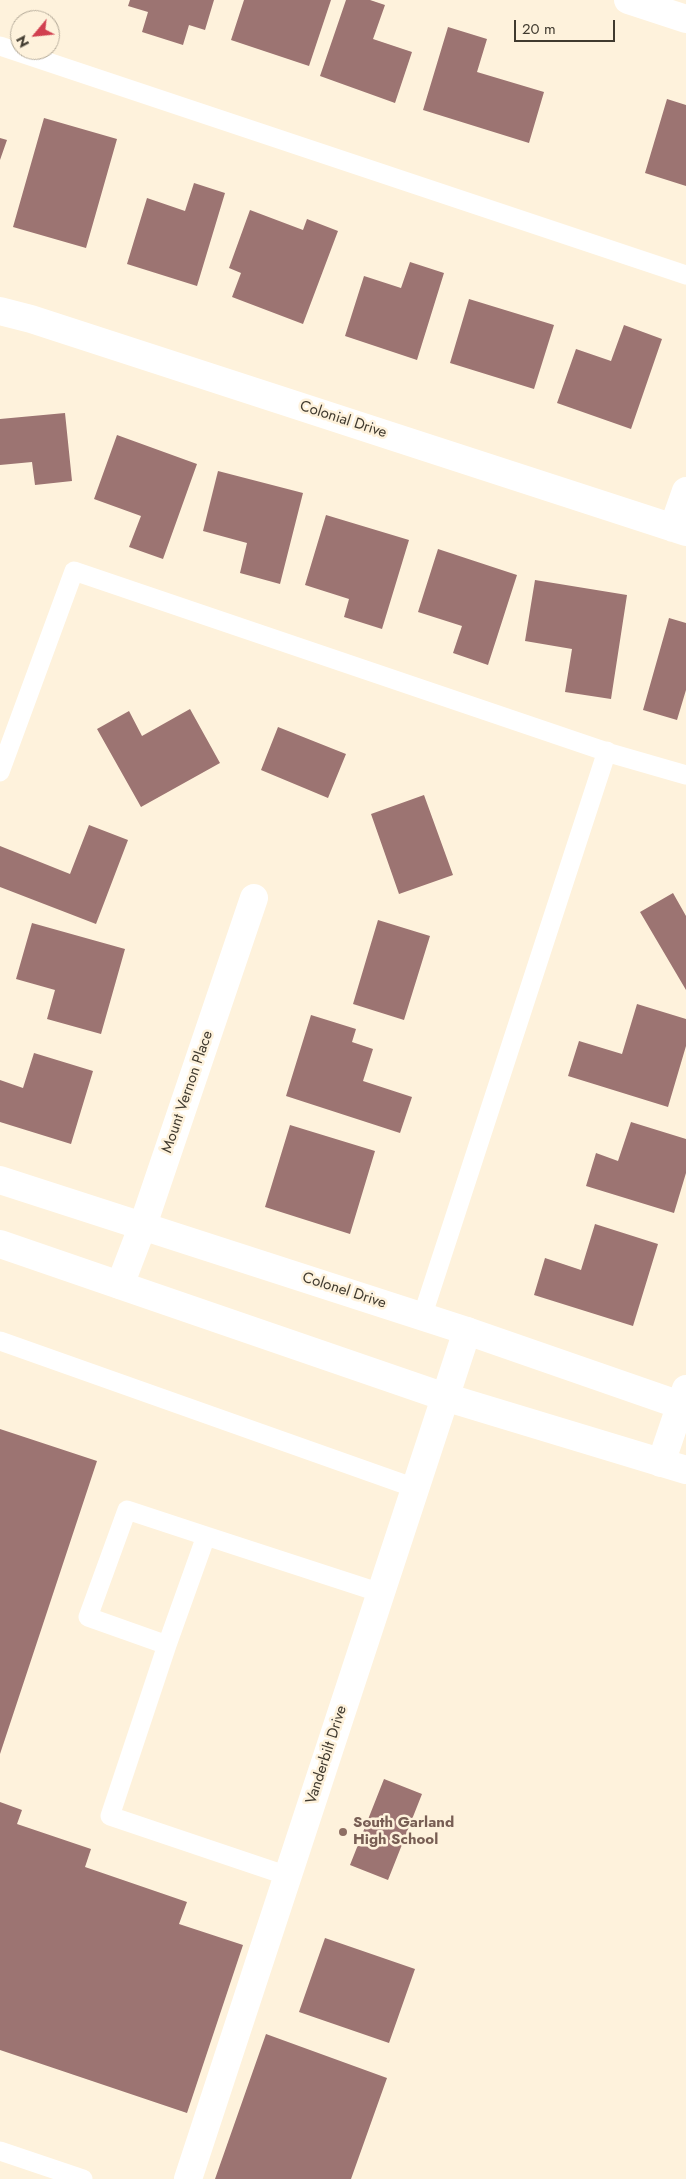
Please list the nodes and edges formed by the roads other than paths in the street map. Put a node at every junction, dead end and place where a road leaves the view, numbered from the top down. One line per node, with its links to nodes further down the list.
1 (628, 0): 2 (street)
2 (686, 19)
3 (0, 46): 4 (lane)
4 (686, 275)
5 (0, 312): 7 (street, Colonial Drive)
6 (686, 492): 7 (street)
7 (680, 530)
8 (606, 751): 9 (lane); 10 (lane); 16 (lane)
9 (0, 772)
10 (686, 776)
11 (254, 898): 13 (street, Mount Vernon Place)
12 (0, 1180): 13 (street, Colonel Drive)
13 (143, 1225): 15 (street, Mount Vernon Place); 16 (street, Colonel Drive)
14 (0, 1244): 15 (street)
15 (120, 1285): 19 (street)
16 (422, 1317): 17 (street, Colonel Drive)
17 (467, 1331): 19 (street, Vanderbilt Drive); 20 (street, Colonel Drive)
18 (0, 1341): 23 (lane)
19 (445, 1397): 21 (street); 23 (street, Vanderbilt Drive)
20 (684, 1400): 21 (street)
21 (660, 1462): 22 (street)
22 (686, 1470)
23 (415, 1488): 25 (street, Vanderbilt Drive)
24 (206, 1536): 25 (lane); 26 (lane); 26 (lane)
25 (381, 1593): 27 (street, Vanderbilt Drive)
26 (166, 1644): 27 (lane)
27 (288, 1876): 30 (street, Vanderbilt Drive)
28 (0, 2151): 29 (lane)
29 (83, 2179)
30 (188, 2179)

